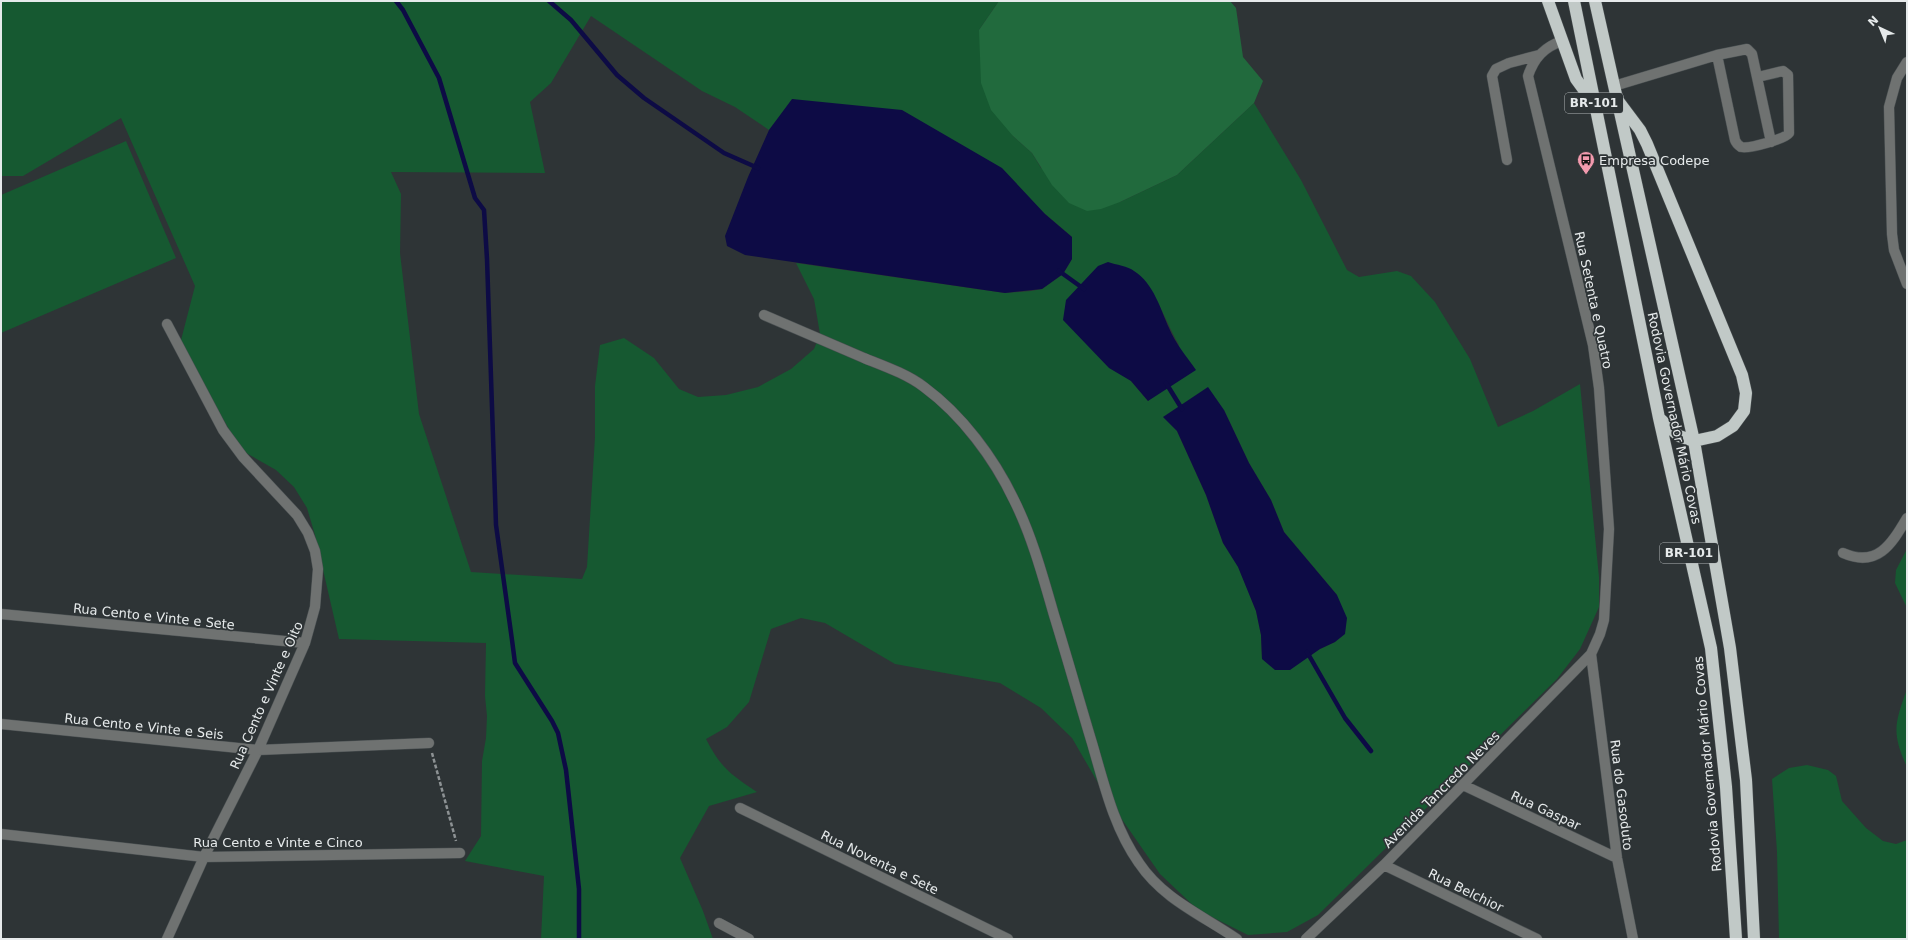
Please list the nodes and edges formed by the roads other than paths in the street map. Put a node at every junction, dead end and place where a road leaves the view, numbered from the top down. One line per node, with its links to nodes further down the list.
1 (1548, 1): 4 (highway)
2 (1574, 1): 10 (highway, Rodovia Governador Mário Covas / BR-101)
3 (1595, 1): 9 (highway, Rodovia Governador Mário Covas / BR-101)
4 (1562, 41): 5 (street, Rua Setenta e Quatro); 10 (highway)
5 (1539, 55): 13 (street); 23 (street, Rua Setenta e Quatro)
6 (1717, 55): 8 (street); 9 (street); 12 (street)
7 (1907, 62): 14 (street)
8 (1758, 77): 12 (street); 12 (street)
9 (1614, 86): 11 (highway, Rodovia Governador Mário Covas / BR-101)
10 (1593, 98): 17 (highway, Rodovia Governador Mário Covas / BR-101)
11 (1617, 100): 18 (highway, Rodovia Governador Mário Covas / BR-101); 18 (highway)
12 (1771, 142)
13 (1507, 160)
14 (1907, 284)
15 (764, 315): 38 (street)
16 (167, 324): 22 (street, Rua Cento e Vinte e Oito)
17 (1659, 418): 18 (highway); 42 (highway, Rodovia Governador Mário Covas / BR-101)
18 (1694, 441): 43 (highway, Rodovia Governador Mário Covas / BR-101)
19 (1907, 518): 20 (street)
20 (1843, 553)
21 (1, 614): 22 (street, Rua Cento e Vinte e Sete)
22 (305, 643): 26 (street, Rua Cento e Vinte e Oito)
23 (1591, 654): 27 (street, Avenida Tancredo Neves); 32 (street, Rua do Gasoduto)
24 (1, 724): 26 (street, Rua Cento e Vinte e Seis)
25 (429, 743): 26 (street, Rua Cento e Vinte e Seis)
26 (258, 750): 31 (street, Rua Cento e Vinte e Oito)
27 (1463, 785): 32 (street, Rua Gaspar); 33 (street, Avenida Tancredo Neves)
28 (740, 808): 37 (street, Rua Noventa e Sete)
29 (1, 834): 31 (street, Rua Cento e Vinte e Cinco)
30 (460, 853): 31 (street, Rua Cento e Vinte e Cinco)
31 (204, 857): 35 (street, Rua Cento e Vinte e Oito)
32 (1617, 858): 41 (street, Rua do Gasoduto)
33 (1384, 865): 39 (street, Avenida Tancredo Neves); 40 (street, Rua Belchior)
34 (719, 923): 36 (street)
35 (167, 939)
36 (749, 939)
37 (1008, 939)
38 (1237, 939)
39 (1306, 939)
40 (1537, 939)
41 (1633, 939)
42 (1736, 939)
43 (1754, 939)

